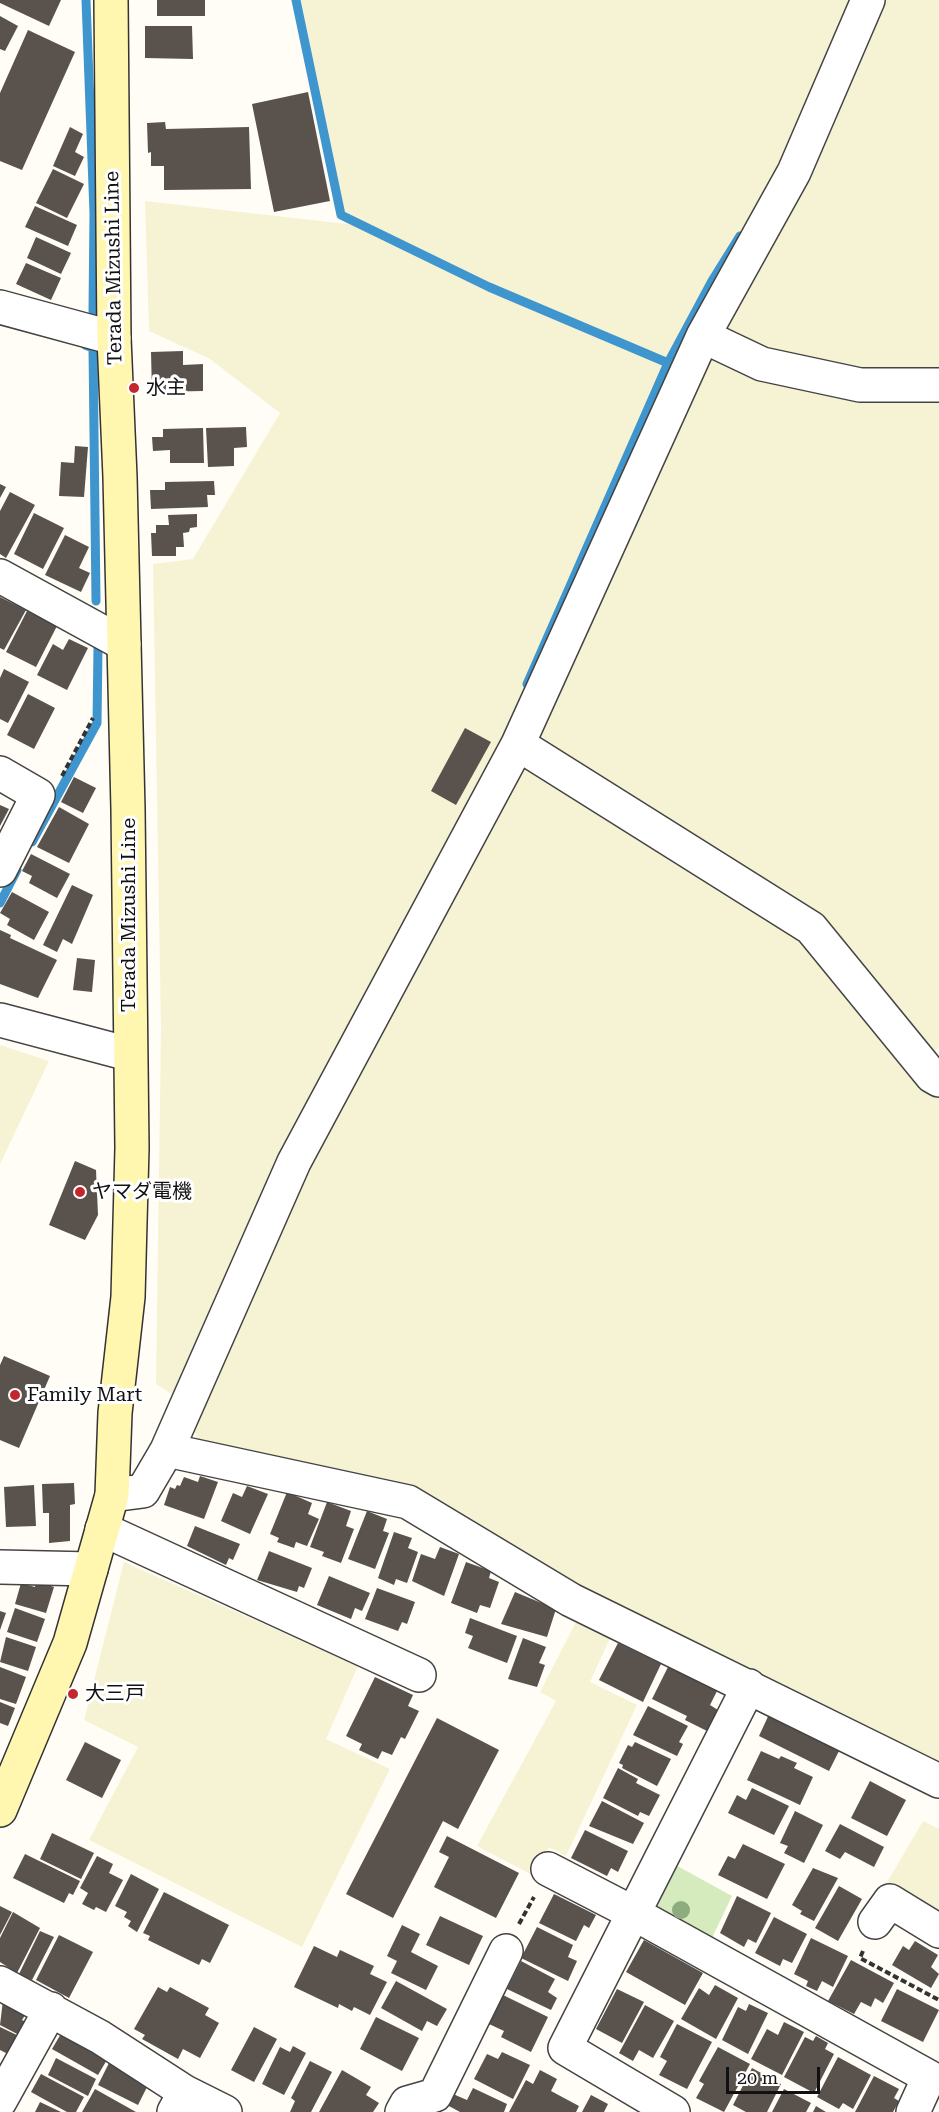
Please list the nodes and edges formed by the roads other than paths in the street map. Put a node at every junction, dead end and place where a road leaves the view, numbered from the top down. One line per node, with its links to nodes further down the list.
1 (111, 0): 5 (main road, Terada Mizushi Line)
2 (868, 0): 4 (street)
3 (0, 307): 5 (street)
4 (703, 336): 6 (street); 9 (street)
5 (114, 338): 8 (main road, Terada Mizushi Line)
6 (939, 385)
7 (0, 576): 8 (street)
8 (124, 644): 13 (main road, Terada Mizushi Line)
9 (519, 744): 14 (street); 15 (street)
10 (0, 773): 11 (street)
11 (0, 870)
12 (0, 1020): 13 (street)
13 (129, 1054): 16 (main road, Terada Mizushi Line)
14 (939, 1080)
15 (167, 1449): 16 (street); 21 (street)
16 (112, 1495): 17 (main road, Terada Mizushi Line)
17 (102, 1529): 19 (main road, Terada Mizushi Line); 20 (street)
18 (0, 1567): 19 (street)
19 (91, 1569): 23 (main road, Terada Mizushi Line)
20 (419, 1675)
21 (749, 1686): 22 (street); 25 (street)
22 (939, 1781)
23 (1, 1803)
24 (548, 1869): 25 (street)
25 (633, 1913): 35 (street); 36 (street)
26 (875, 1922): 27 (street)
27 (939, 1930)
28 (506, 1950): 34 (street)
29 (0, 1983): 30 (street)
30 (51, 2009): 31 (street); 32 (street)
31 (0, 2101)
32 (179, 2102): 33 (street)
33 (225, 2112)
34 (402, 2112)
35 (673, 2112)
36 (913, 2112)

